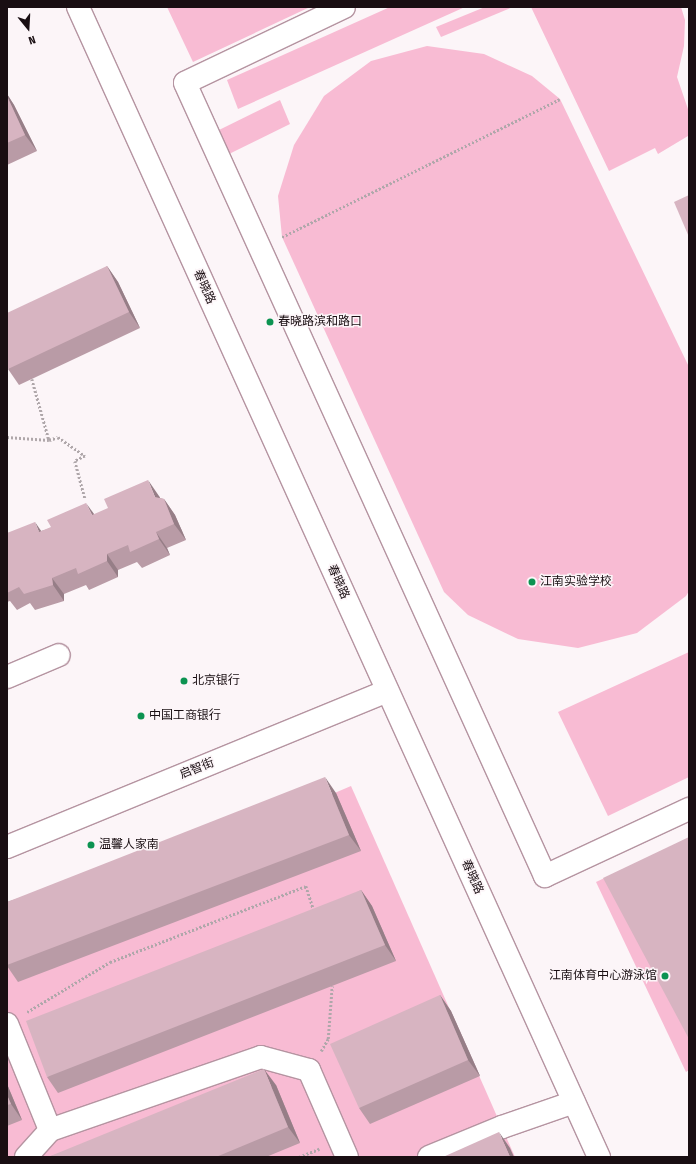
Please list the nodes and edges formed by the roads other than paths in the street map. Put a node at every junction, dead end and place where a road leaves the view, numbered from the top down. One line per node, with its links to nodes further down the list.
1 (78, 7): 5 (street, 春晓路)
2 (344, 7): 6 (street)
3 (60, 654): 4 (street)
4 (7, 677)
5 (387, 691): 7 (street, 启智街); 9 (street, 春晓路)
6 (689, 809)
7 (7, 847)
8 (13, 1020): 10 (street)
9 (574, 1102): 13 (street); 14 (street, 春晓路)
10 (50, 1130): 11 (street); 12 (street)
11 (26, 1157)
12 (347, 1157)
13 (429, 1157)
14 (599, 1157)

